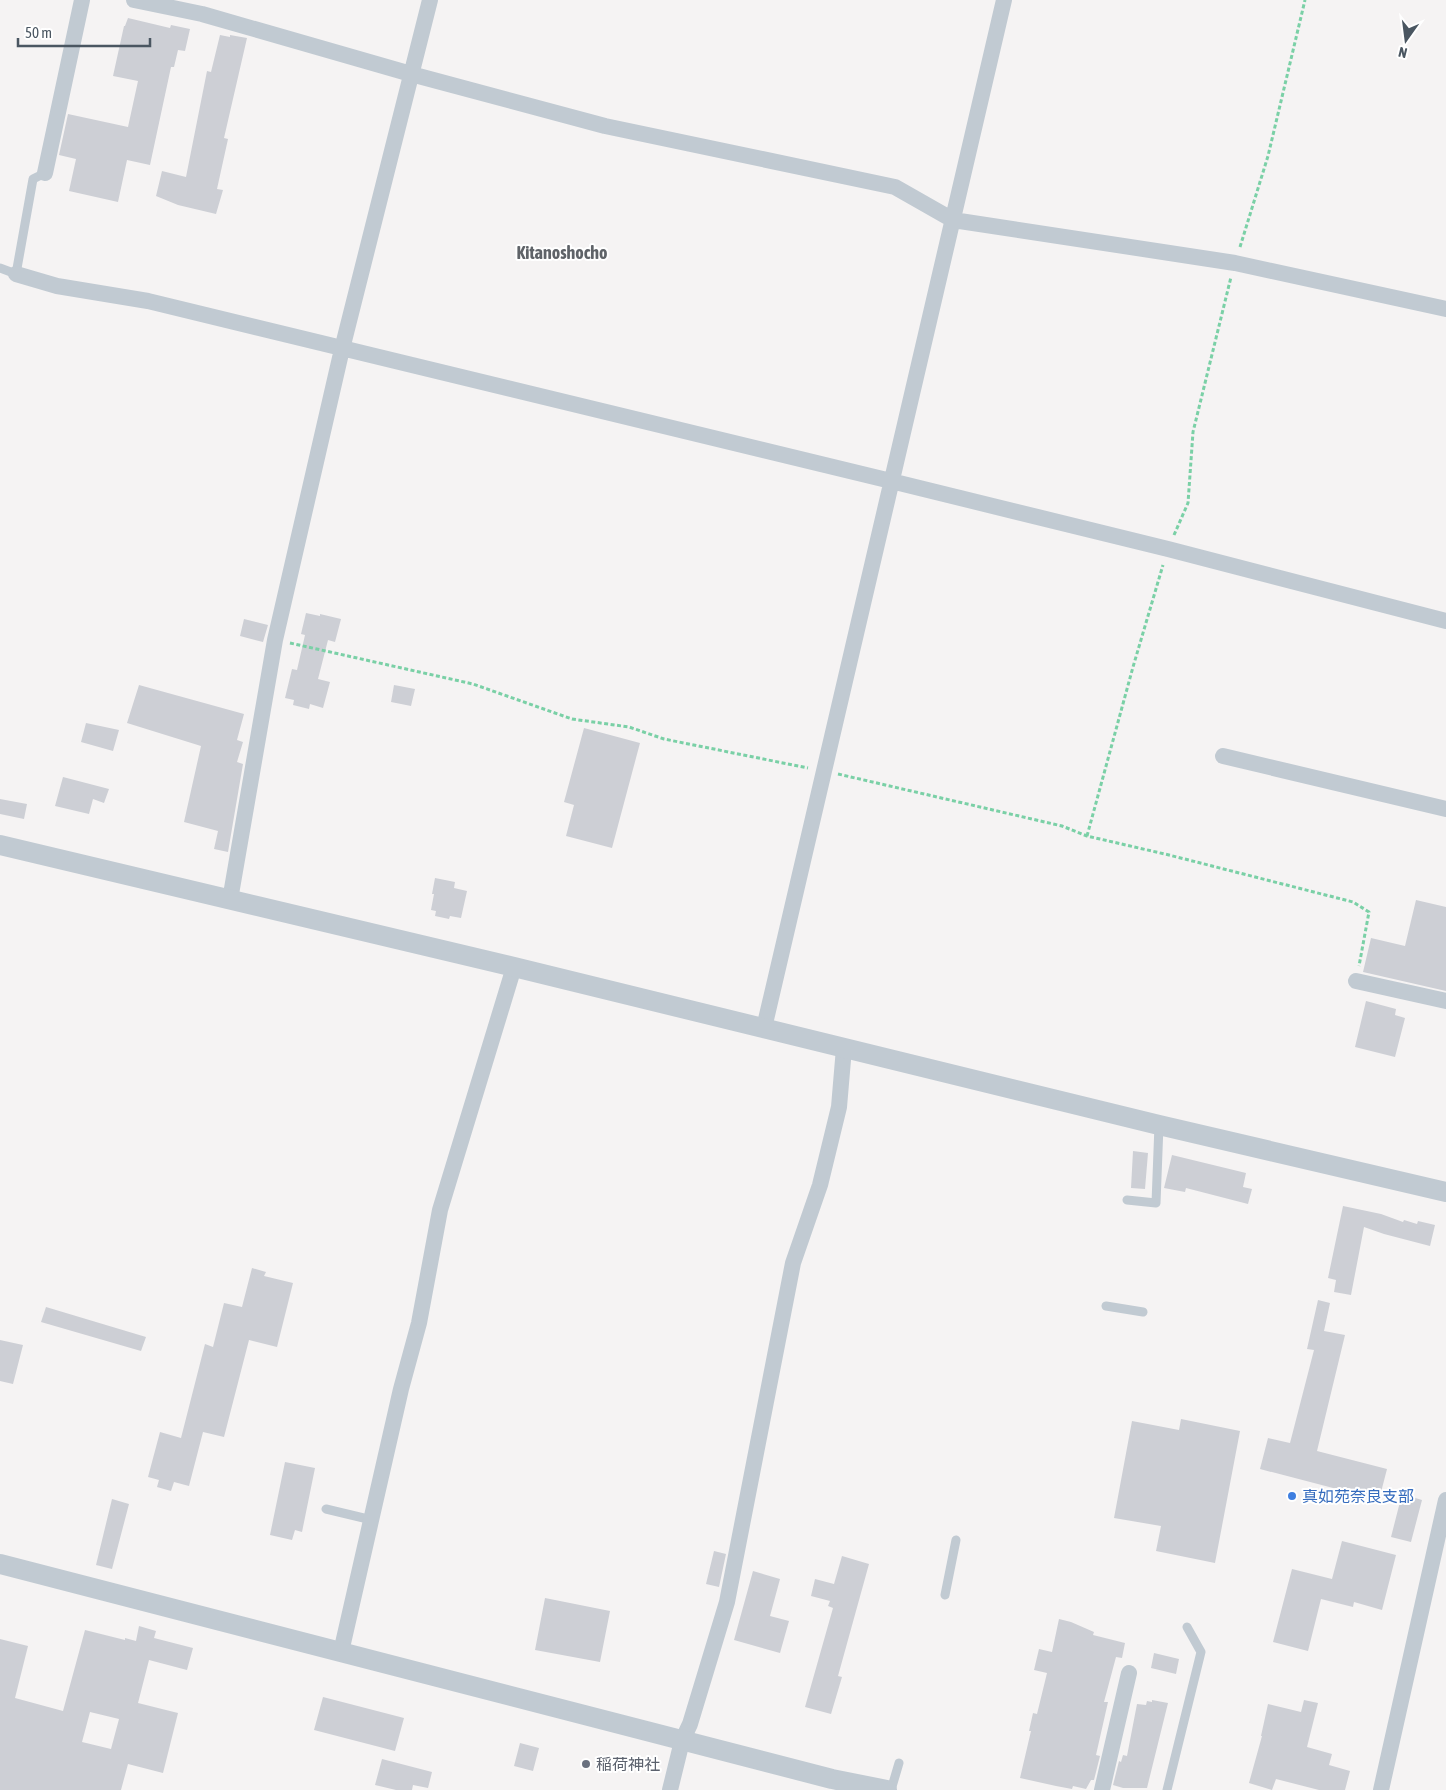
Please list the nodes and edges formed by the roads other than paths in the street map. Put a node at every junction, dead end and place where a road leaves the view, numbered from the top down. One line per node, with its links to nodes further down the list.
1 (82, 0): 6 (street)
2 (430, 0): 5 (street)
3 (1004, 0): 7 (street)
4 (141, 1): 5 (street)
5 (411, 74): 7 (street); 11 (street)
6 (45, 174): 9 (lane)
7 (952, 220): 10 (street); 12 (street)
8 (0, 268): 9 (lane)
9 (16, 274): 11 (street)
10 (1446, 309)
11 (342, 349): 12 (street); 17 (street)
12 (891, 481): 13 (street); 21 (street)
13 (1446, 621)
14 (1223, 756): 15 (street)
15 (1446, 809)
16 (0, 845): 17 (street)
17 (230, 900): 18 (street)
18 (514, 968): 21 (street); 30 (street)
19 (1356, 981): 20 (street)
20 (1446, 1001)
21 (764, 1028): 22 (street)
22 (844, 1048): 23 (street); 37 (street)
23 (1159, 1125): 24 (street); 25 (lane)
24 (1446, 1192)
25 (1127, 1200)
26 (1106, 1306): 27 (lane)
27 (1143, 1312)
28 (1446, 1500): 44 (street)
29 (326, 1509): 30 (lane)
30 (372, 1520): 35 (street)
31 (956, 1540): 33 (lane)
32 (0, 1564): 35 (street)
33 (945, 1595)
34 (1187, 1627): 43 (lane)
35 (341, 1652): 37 (street)
36 (1129, 1673): 42 (street)
37 (682, 1741): 39 (street); 40 (street)
38 (899, 1763): 41 (lane)
39 (670, 1790)
40 (887, 1790)
41 (891, 1790)
42 (1102, 1790)
43 (1167, 1790)
44 (1381, 1790)

